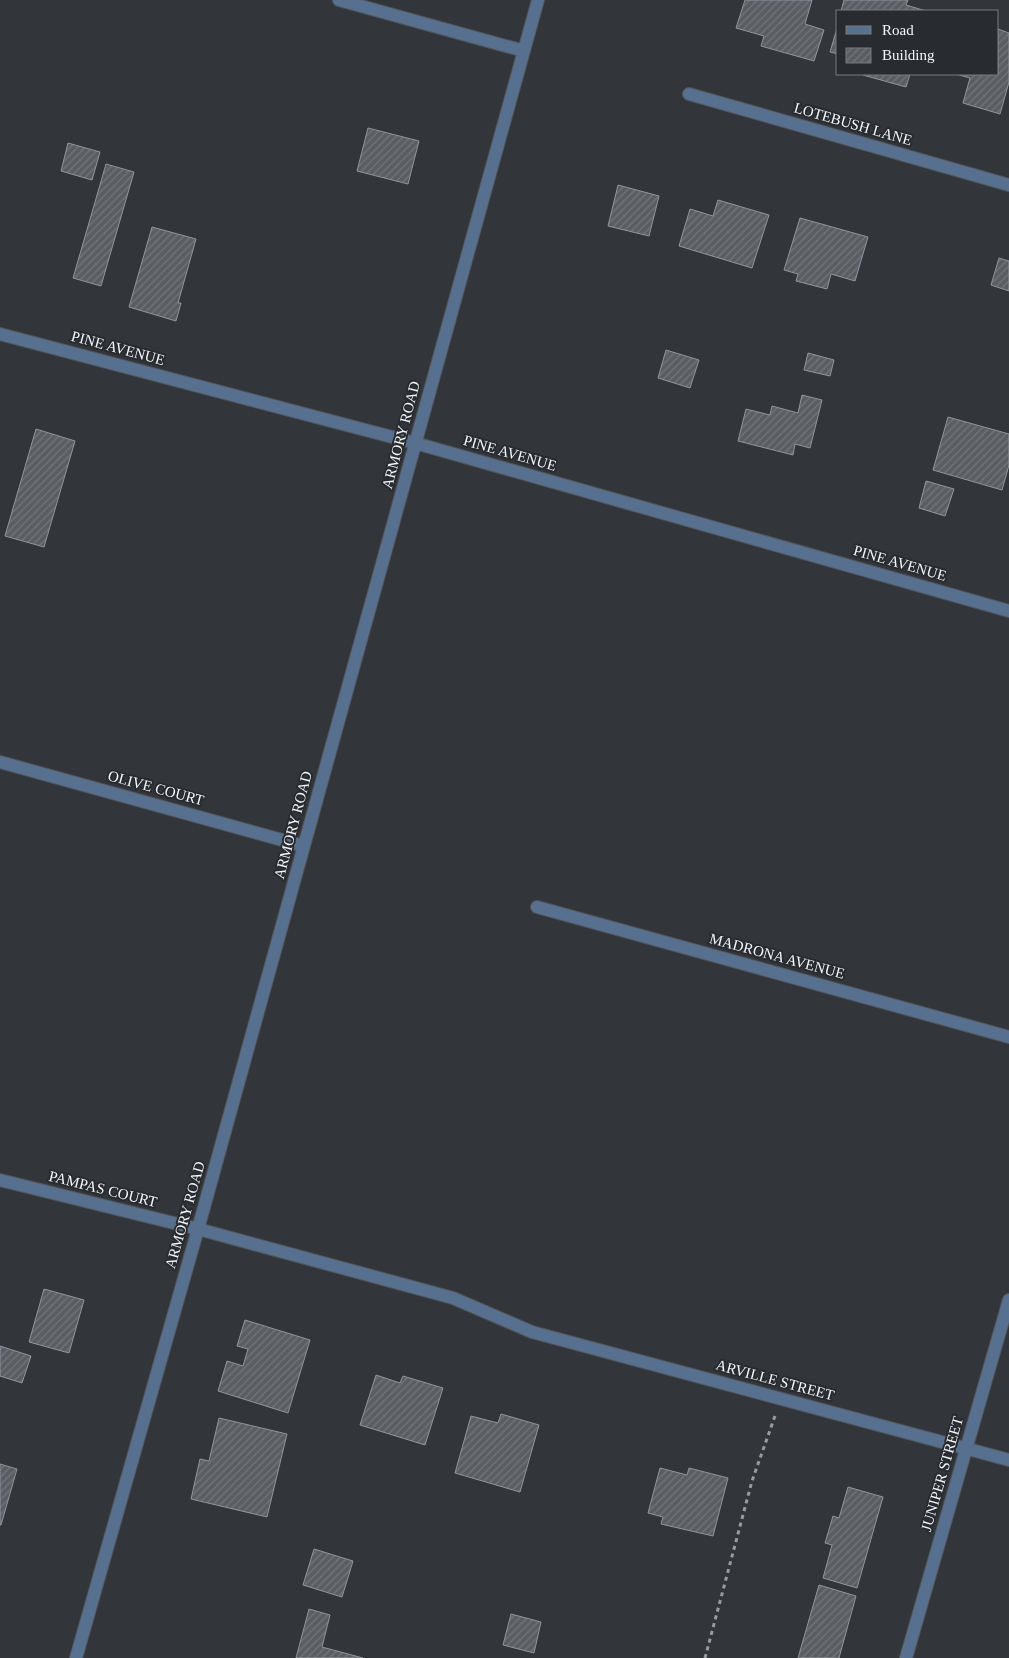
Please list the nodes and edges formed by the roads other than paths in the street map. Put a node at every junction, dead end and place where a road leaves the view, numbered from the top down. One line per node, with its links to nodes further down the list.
1 (339, 0): 3 (street)
2 (538, 0): 3 (street, ARMORY ROAD)
3 (524, 51): 7 (street, ARMORY ROAD)
4 (689, 94): 5 (street, LOTEBUSH LANE)
5 (1009, 184)
6 (0, 334): 7 (street, PINE AVENUE)
7 (415, 443): 8 (street, PINE AVENUE); 10 (street, ARMORY ROAD)
8 (1009, 611)
9 (0, 762): 10 (street, OLIVE COURT)
10 (304, 846): 14 (street, ARMORY ROAD)
11 (537, 907): 12 (street, MADRONA AVENUE)
12 (1009, 1037)
13 (0, 1180): 14 (street, PAMPAS COURT)
14 (198, 1229): 16 (street, PAMPAS COURT); 19 (street, ARMORY ROAD)
15 (1009, 1300): 17 (street, JUNIPER STREET)
16 (532, 1332): 17 (street, ARVILLE STREET)
17 (966, 1449): 18 (street, ARVILLE STREET); 20 (street, JUNIPER STREET)
18 (1009, 1460)
19 (76, 1658)
20 (906, 1658)

